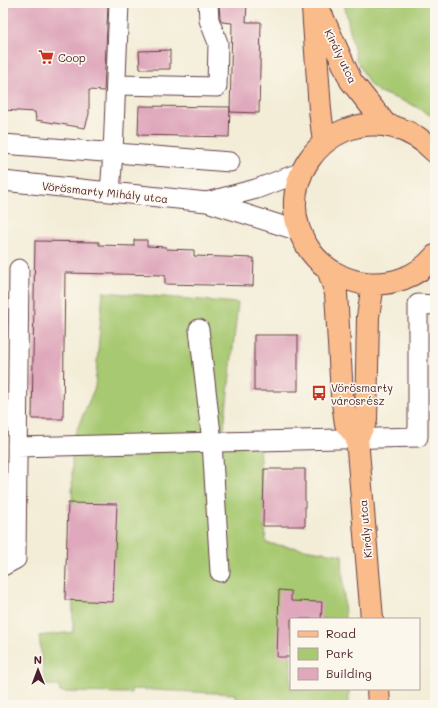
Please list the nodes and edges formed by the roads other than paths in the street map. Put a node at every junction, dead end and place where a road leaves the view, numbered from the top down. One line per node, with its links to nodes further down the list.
1 (119, 3): 5 (street)
2 (208, 3): 5 (street)
3 (313, 3): 7 (main road, Király utca)
4 (316, 3): 6 (main road, Király utca)
5 (117, 85): 10 (street)
6 (387, 126): 7 (main road); 9 (main road)
7 (324, 143): 12 (main road)
8 (3, 144): 10 (street)
9 (435, 152)
10 (113, 153): 11 (street); 14 (street)
11 (230, 162)
12 (302, 172): 15 (street, Vörösmarty Mihály utca); 16 (main road)
13 (3, 181): 14 (street, Vörösmarty Mihály utca)
14 (110, 192): 15 (street, Vörösmarty Mihály utca)
15 (207, 202): 16 (street, Vörösmarty Mihály utca)
16 (299, 231): 19 (main road)
17 (434, 259): 20 (main road)
18 (18, 269): 25 (street)
19 (328, 269): 20 (main road); 23 (main road)
20 (373, 284): 23 (main road)
21 (435, 305): 23 (street)
22 (199, 329): 24 (street)
23 (357, 438): 24 (street); 28 (main road, Király utca)
24 (212, 442): 25 (street); 27 (street)
25 (17, 447): 26 (street)
26 (3, 566)
27 (220, 572)
28 (372, 618)
29 (378, 690): 30 (main road)
30 (379, 705)

